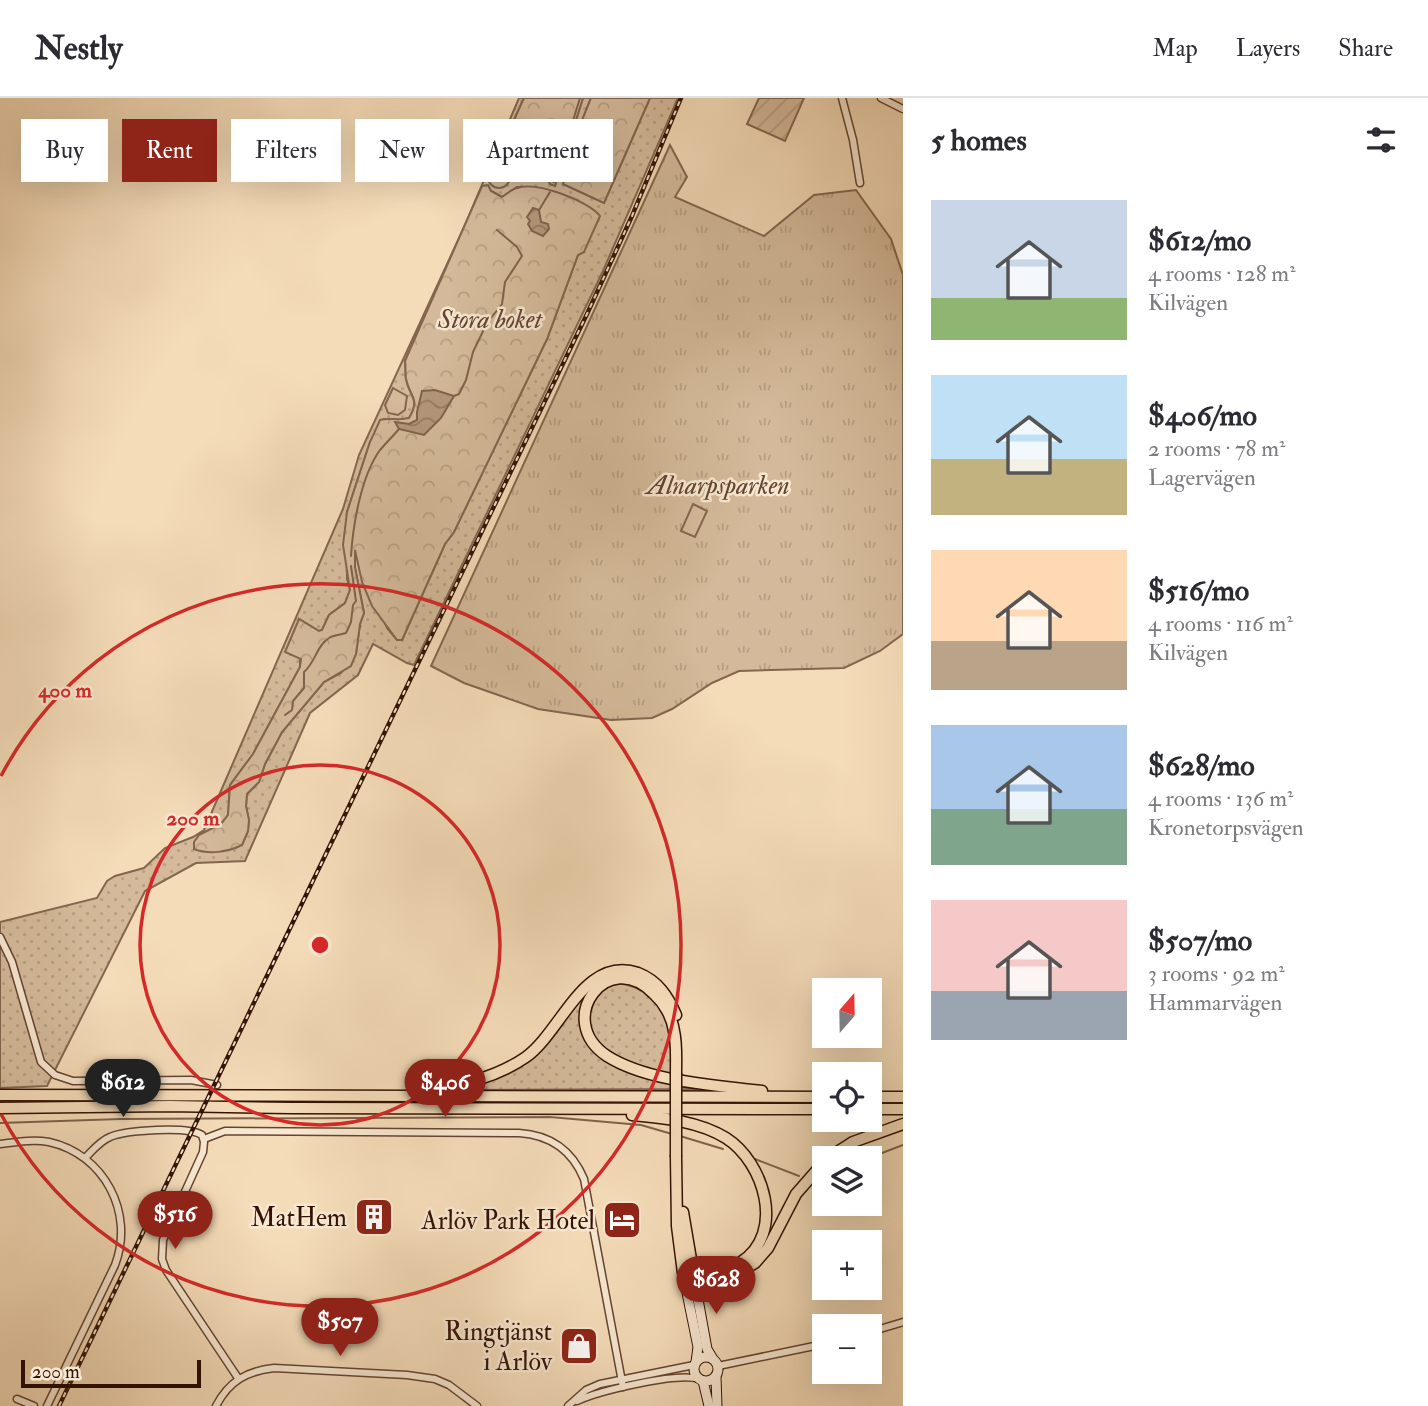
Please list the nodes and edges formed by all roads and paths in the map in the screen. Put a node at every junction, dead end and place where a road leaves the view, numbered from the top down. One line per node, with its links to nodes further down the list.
1 (842, 98): 4 (street)
2 (881, 98): 3 (street)
3 (903, 109)
4 (860, 183)
5 (0, 937): 7 (street)
6 (678, 1073): 9 (highway); 10 (highway); 25 (highway, bridge)
7 (217, 1085)
8 (0, 1095): 9 (highway)
9 (395, 1096): 11 (highway)
10 (812, 1096)
11 (812, 1097)
12 (882, 1097): 13 (highway)
13 (903, 1097)
14 (0, 1108): 15 (highway)
15 (567, 1108): 16 (highway); 25 (highway)
16 (812, 1109)
17 (882, 1109): 18 (highway)
18 (903, 1109)
19 (903, 1124): 22 (highway)
20 (204, 1139): 23 (street); 32 (street); 33 (street)
21 (0, 1144): 23 (street)
22 (847, 1146)
23 (85, 1158): 38 (street)
24 (812, 1176): 25 (highway)
25 (689, 1278): 29 (main road); 30 (main road)
26 (903, 1321): 27 (street)
27 (882, 1328)
28 (812, 1346): 29 (street)
29 (716, 1363): 30 (main road); 31 (main road)
30 (695, 1364): 33 (street); 34 (main road)
31 (716, 1377): 34 (main road); 43 (main road)
32 (238, 1378): 39 (street); 40 (street)
33 (621, 1380): 35 (street); 41 (street)
34 (701, 1380): 35 (street); 42 (main road)
35 (623, 1387): 41 (street)
36 (18, 1399): 37 (street)
37 (34, 1406)
38 (47, 1406)
39 (216, 1406)
40 (477, 1406)
41 (569, 1406)
42 (709, 1406)
43 (717, 1406)

